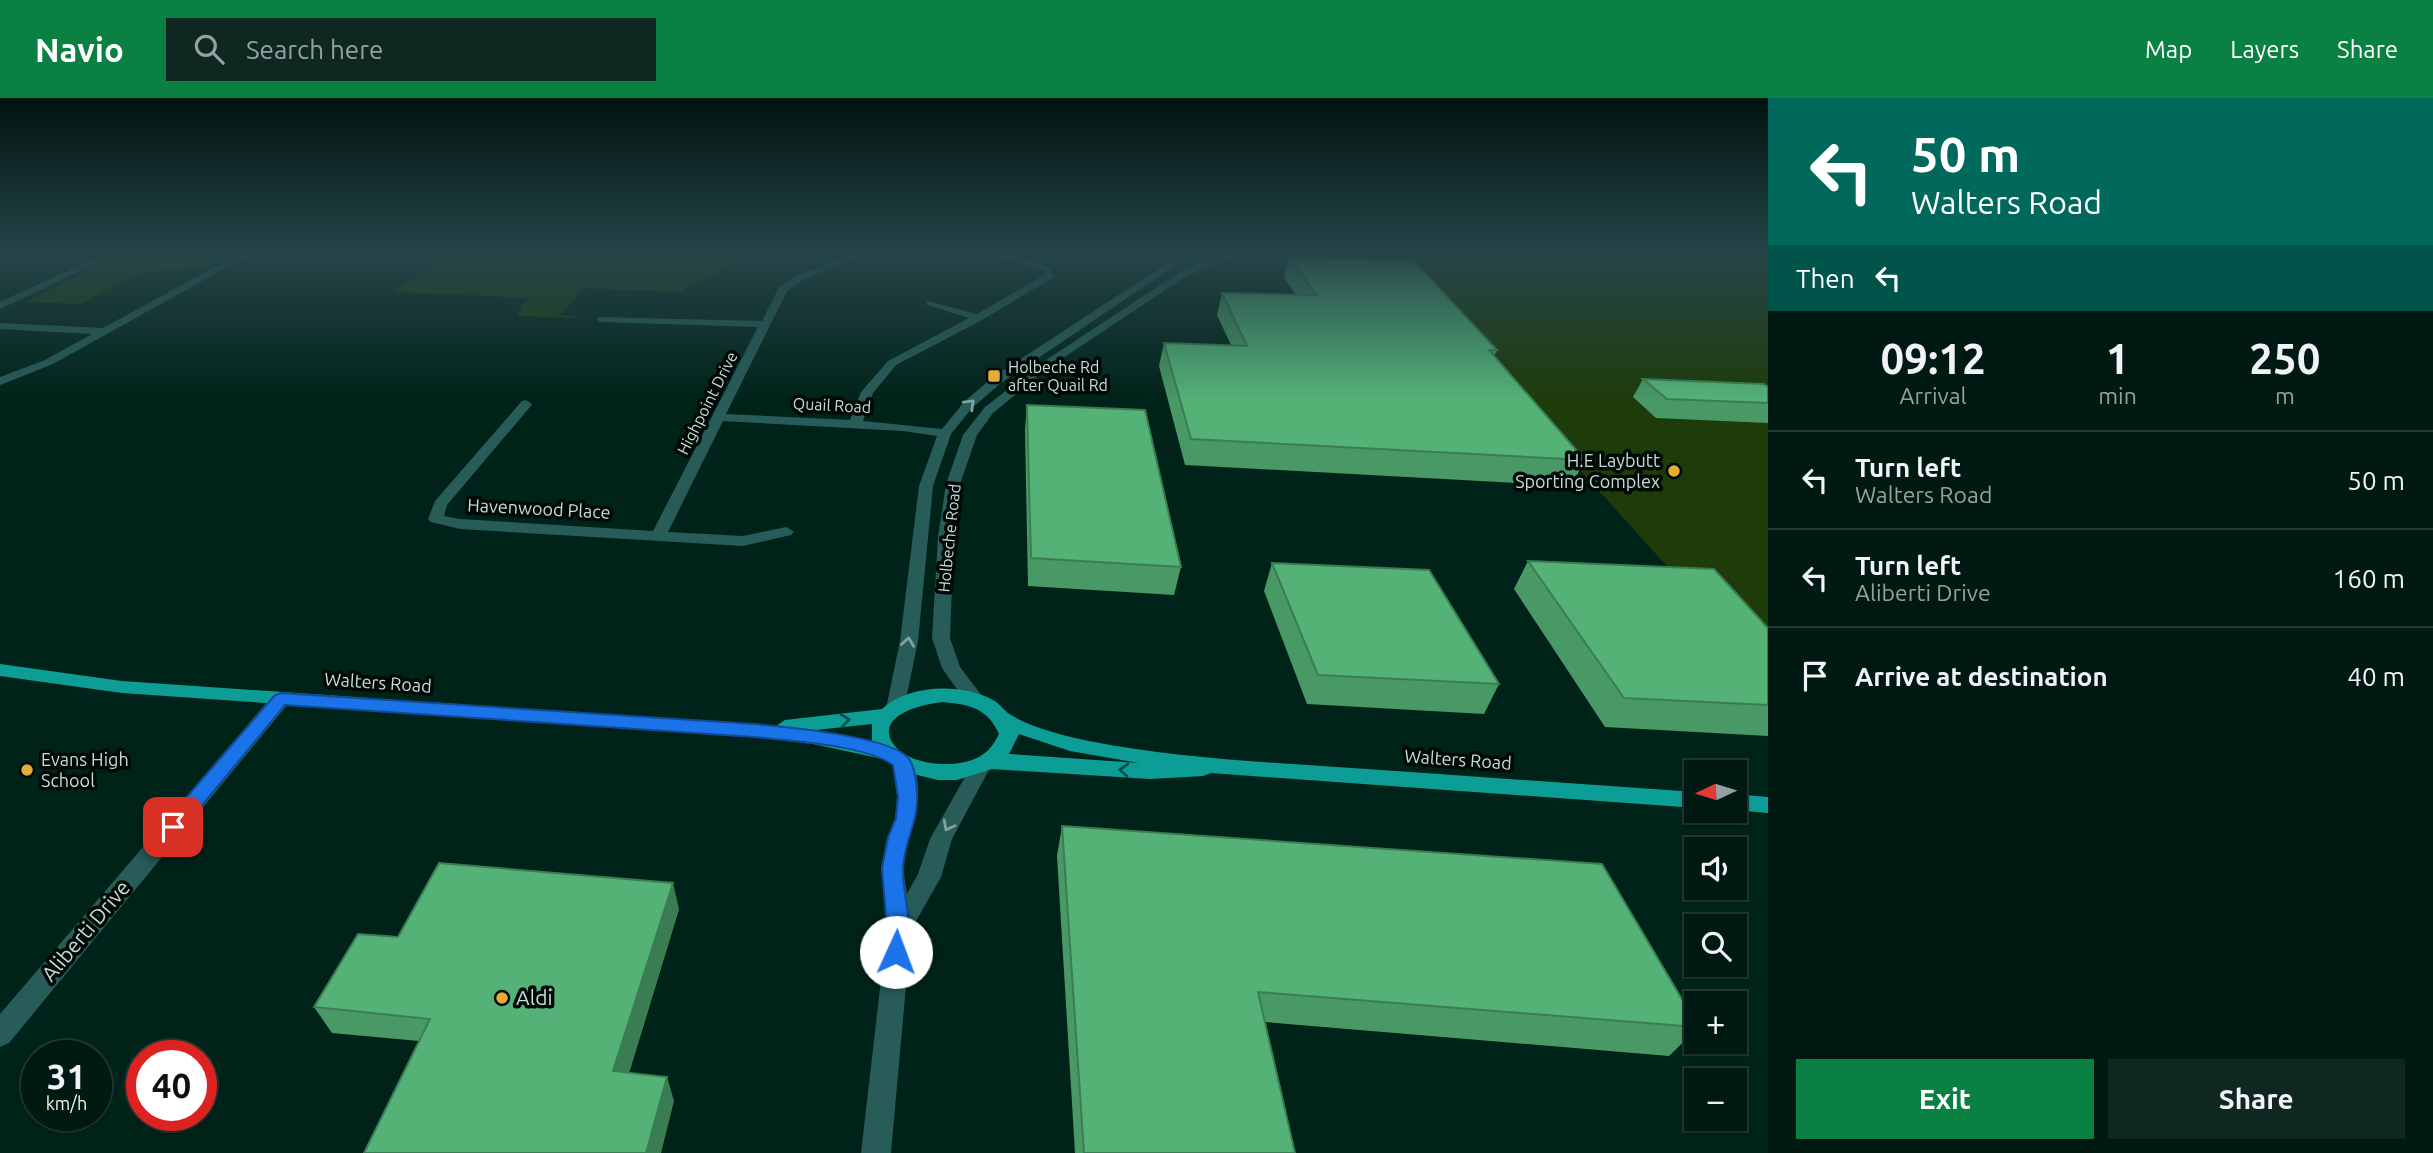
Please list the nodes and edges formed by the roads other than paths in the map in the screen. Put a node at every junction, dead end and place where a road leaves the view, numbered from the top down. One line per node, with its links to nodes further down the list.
1 (160, 301): 11 (street)
2 (777, 301): 9 (street, Highpoint Drive)
3 (1006, 301): 7 (street)
4 (1116, 301): 16 (street, Holbeche Road, one-way to 4)
5 (1142, 301): 21 (street, Holbeche Road)
6 (930, 303): 7 (street)
7 (978, 318): 15 (street)
8 (602, 319): 9 (street)
9 (765, 324): 14 (street, Highpoint Drive)
10 (0, 326): 11 (street)
11 (106, 331): 12 (street)
12 (0, 381)
13 (526, 404): 18 (street, Havenwood Place)
14 (717, 417): 15 (street, Quail Road); 18 (street, Highpoint Drive)
15 (855, 424): 16 (street, Quail Road)
16 (945, 433): 22 (street, Holbeche Road, one-way to 16)
17 (786, 532): 18 (street, Havenwood Place)
18 (658, 536)
19 (0, 670): 20 (main road, Walters Road)
20 (281, 699): 24 (main road, Walters Road); 32 (street, Aliberti Drive)
21 (975, 700): 22 (main road); 23 (main road)
22 (891, 712): 24 (main road, Walters Road, one-way to 22); 25 (main road)
23 (1004, 719): 26 (main road); 27 (main road, Walters Road)
24 (754, 730): 25 (main road, Walters Road)
25 (894, 757): 26 (main road); 31 (street)
26 (986, 763): 27 (main road, Walters Road, one-way to 26); 31 (street, one-way to 31)
27 (1217, 765): 28 (main road, Walters Road)
28 (1684, 799)
29 (1747, 804): 30 (main road)
30 (1768, 805)
31 (898, 928): 33 (street)
32 (0, 1034)
33 (876, 1153)

